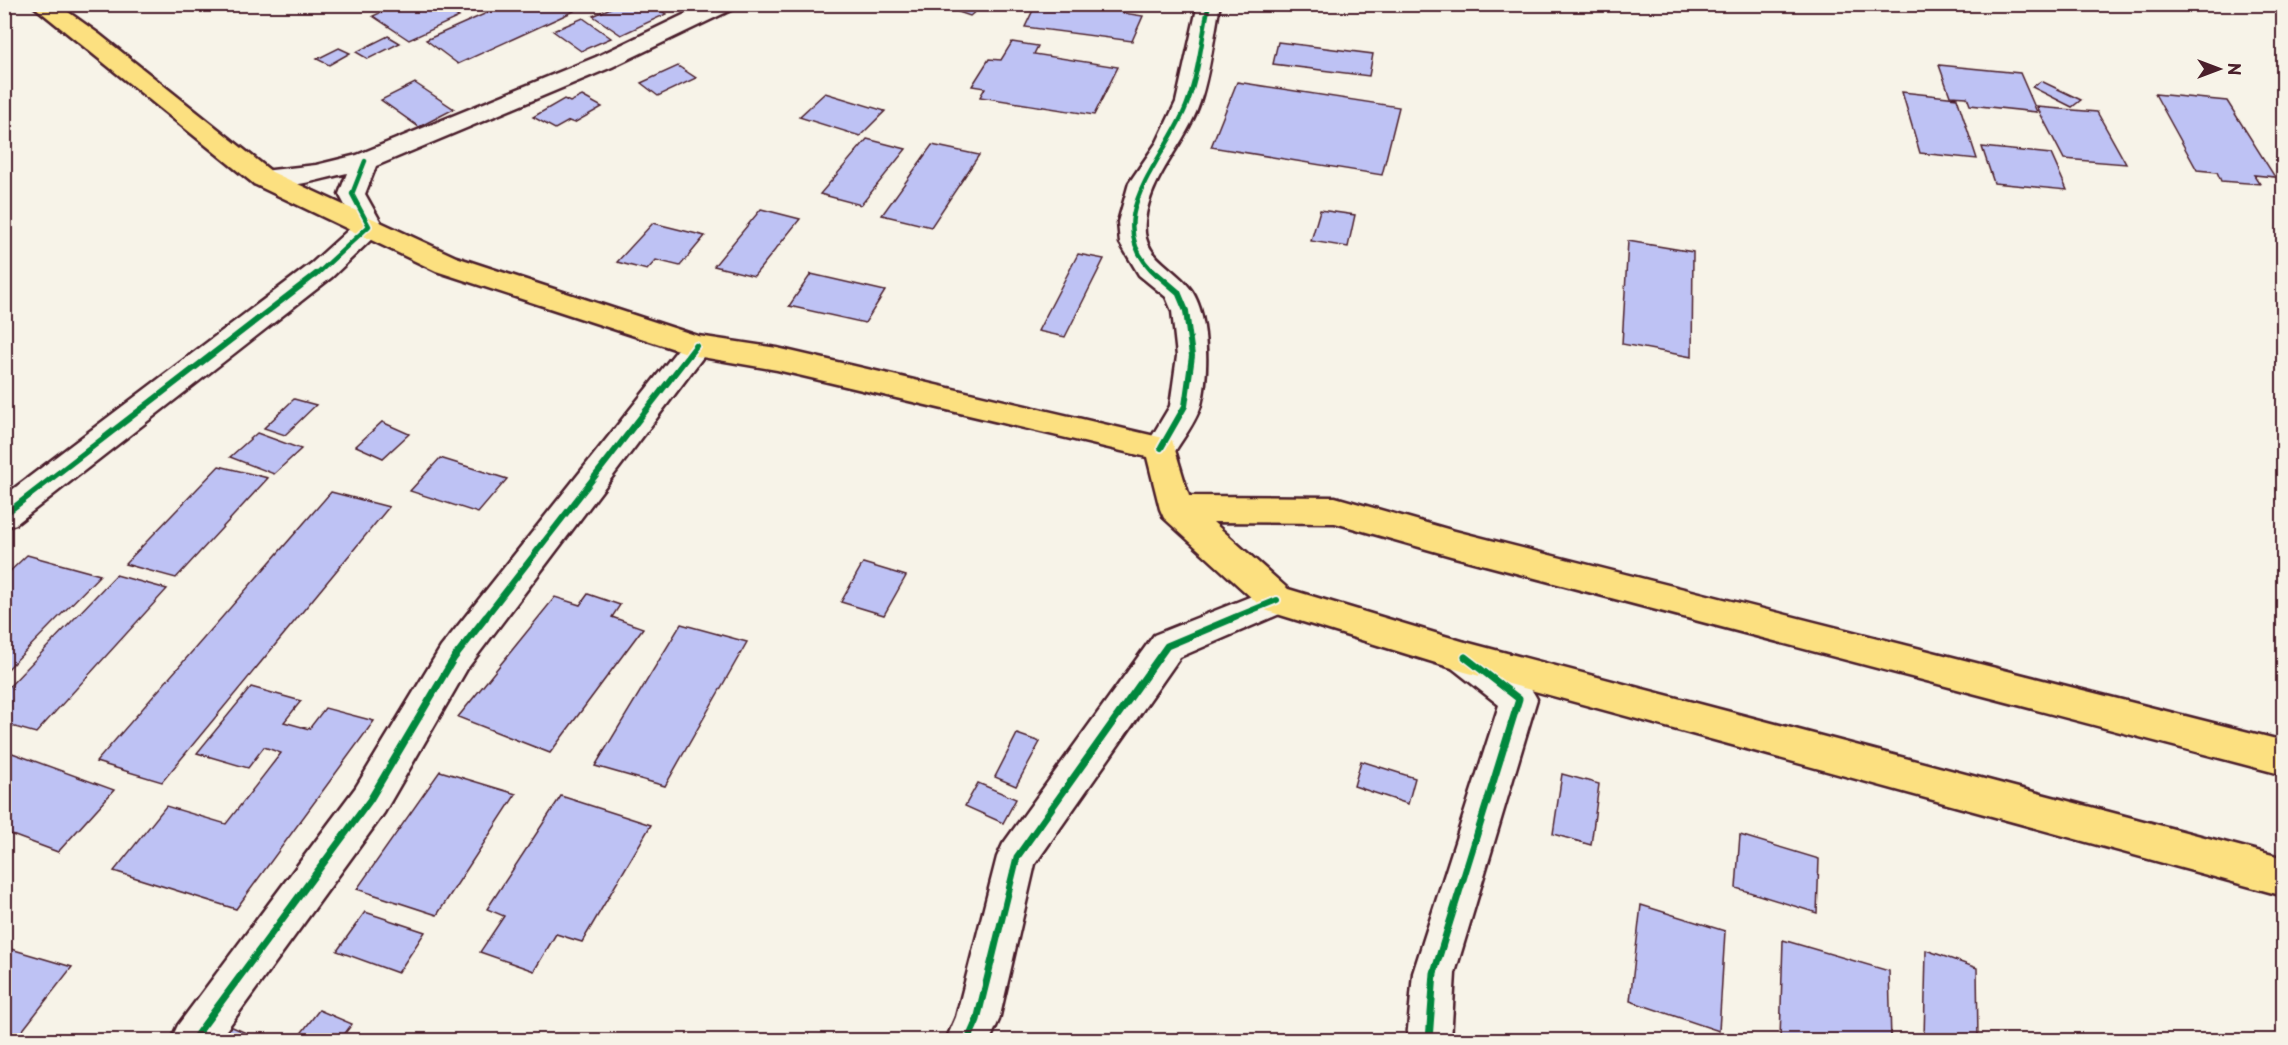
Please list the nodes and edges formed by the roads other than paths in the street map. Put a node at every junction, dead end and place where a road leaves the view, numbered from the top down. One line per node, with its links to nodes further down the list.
1 (42, 4): 5 (main road)
2 (725, 4): 4 (street)
3 (1209, 4): 8 (street)
4 (365, 161): 5 (street); 6 (street)
5 (263, 178): 6 (main road)
6 (369, 226): 7 (main road); 10 (street)
7 (696, 346): 8 (main road); 15 (street)
8 (1161, 448): 9 (main road)
9 (1176, 509): 11 (main road); 13 (main road)
10 (4, 515)
11 (1277, 600): 12 (main road); 16 (street)
12 (1465, 657): 14 (main road); 17 (street)
13 (2283, 758)
14 (2283, 877)
15 (193, 1041)
16 (968, 1041)
17 (1429, 1041)

